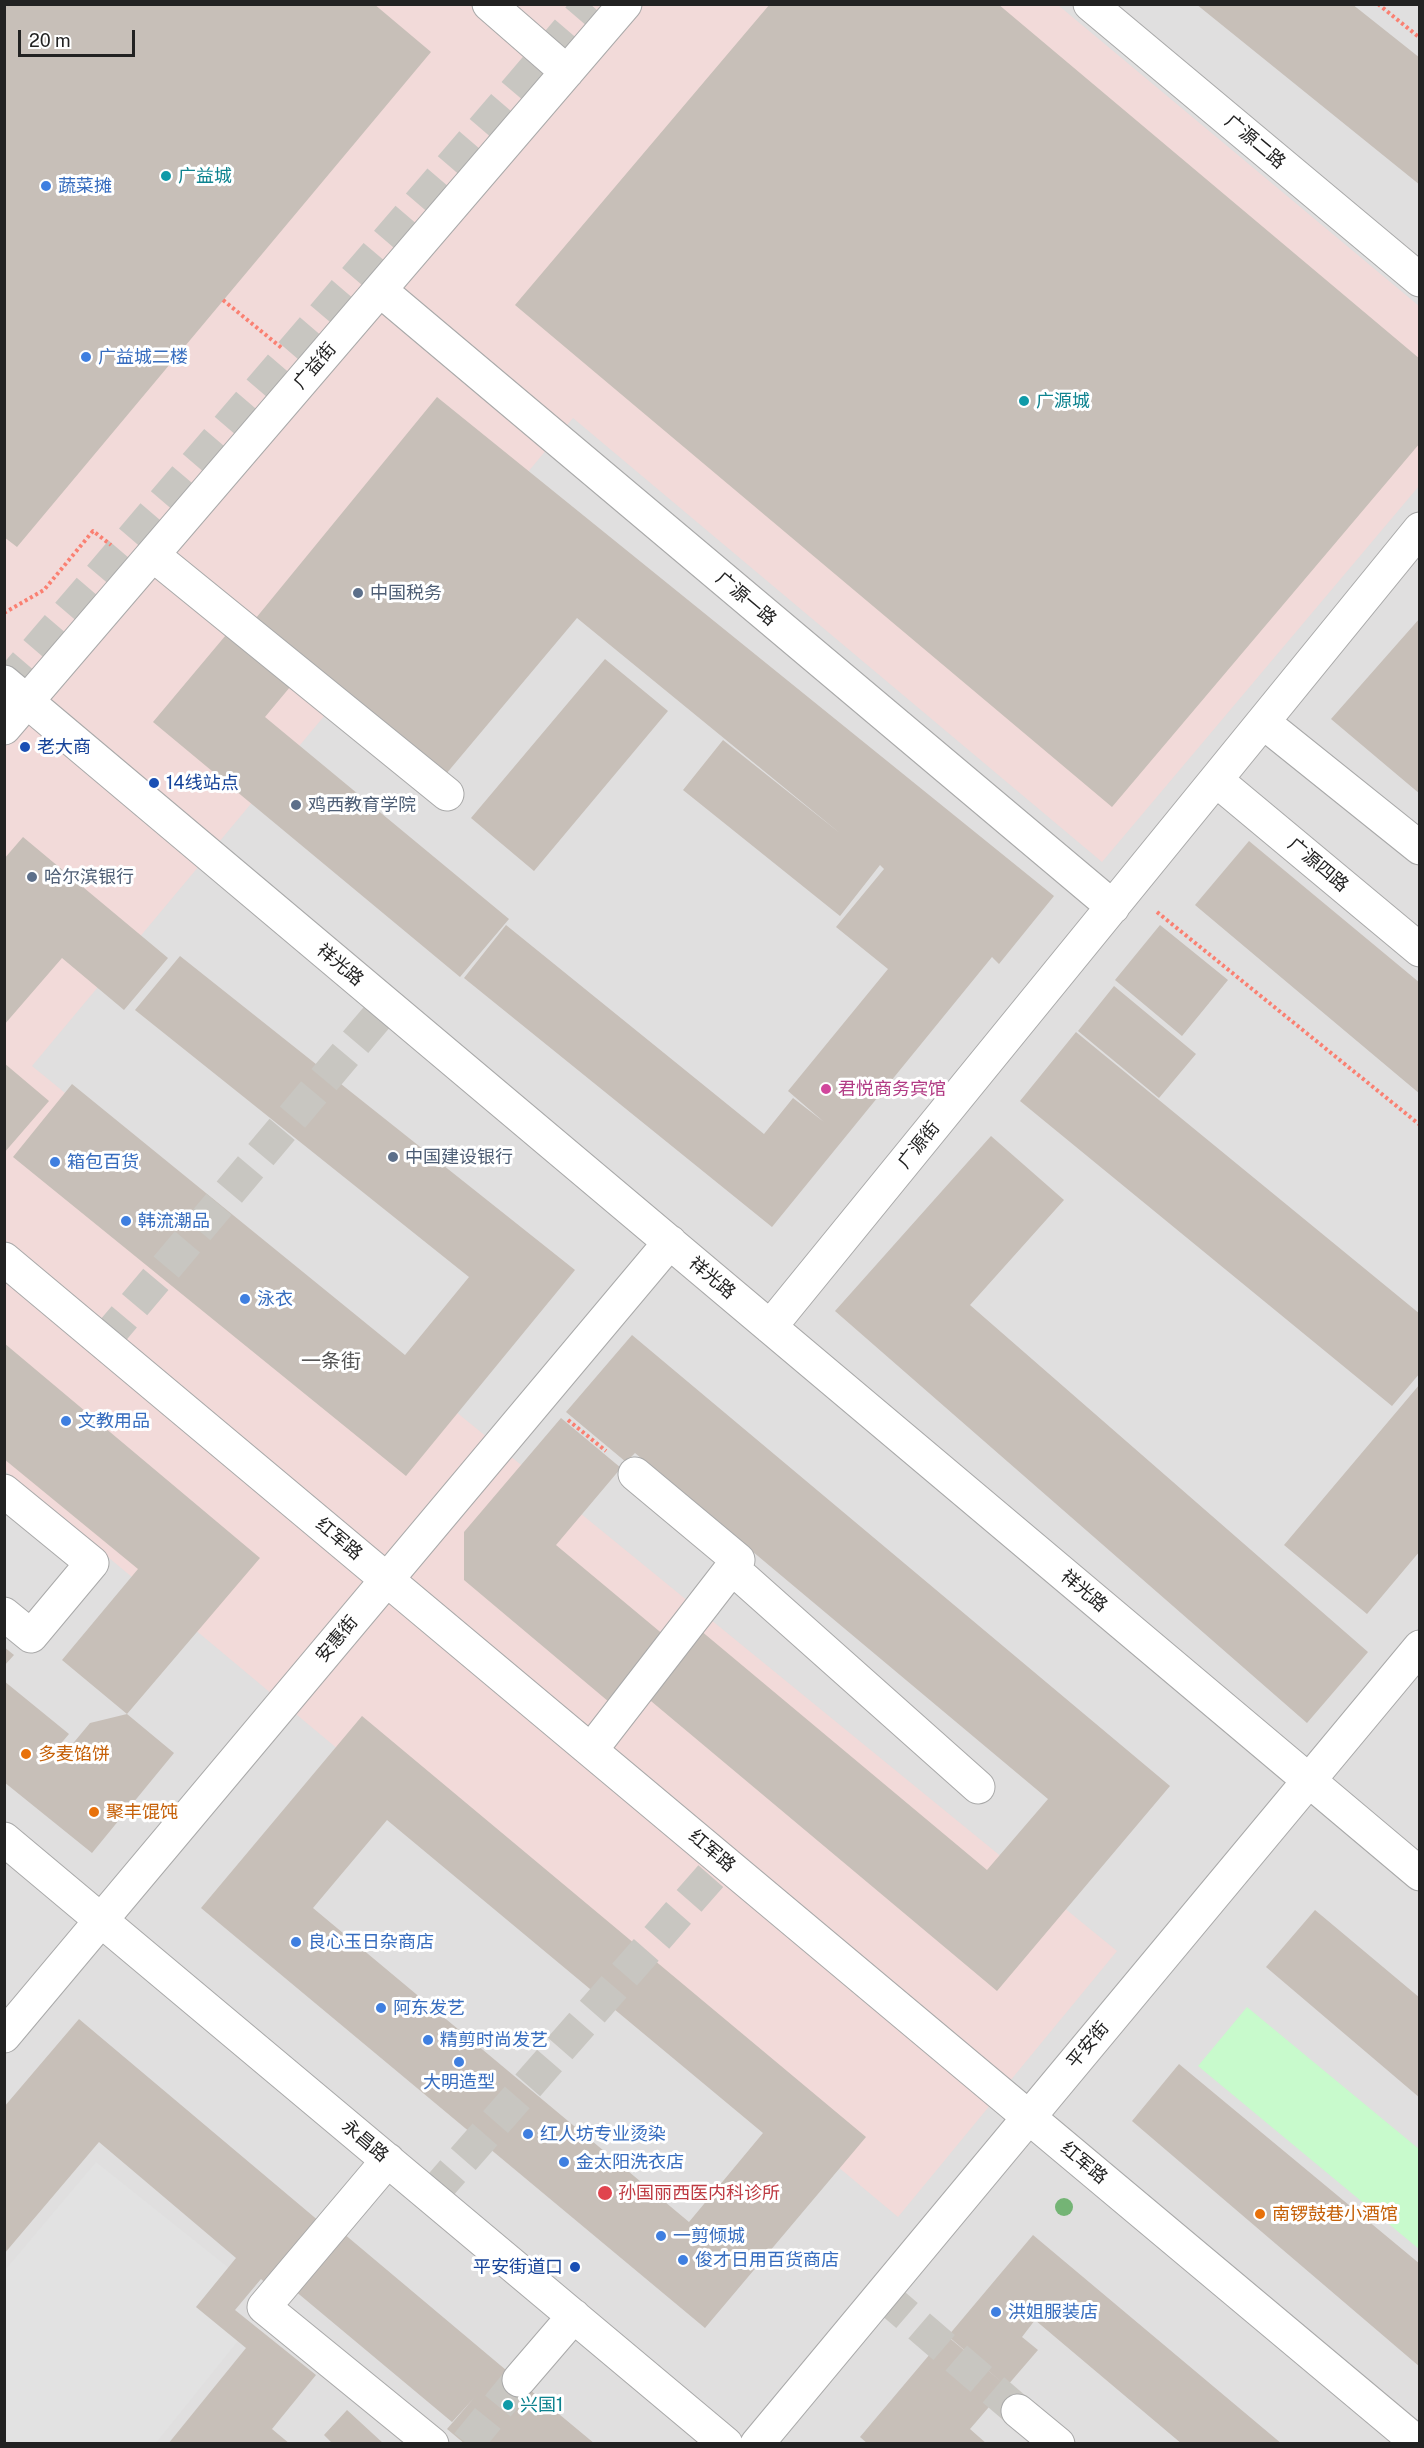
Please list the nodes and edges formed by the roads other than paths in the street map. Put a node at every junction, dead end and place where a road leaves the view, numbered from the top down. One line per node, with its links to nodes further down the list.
1 (489, 4): 4 (street)
2 (625, 4): 4 (street, 广益街)
3 (1090, 4): 5 (street, 广源二路)
4 (567, 72): 6 (street, 广益街)
5 (1419, 280)
6 (380, 290): 8 (street, 广益街); 15 (street, 广源一路)
7 (1419, 529): 10 (street, 广源街)
8 (153, 555): 9 (street, 广益街); 13 (street)
9 (16, 692): 11 (street, 广益街); 17 (street, 祥光路)
10 (1263, 722): 12 (street, 广源街); 14 (street)
11 (4, 728)
12 (1216, 780): 15 (street, 广源街); 16 (street, 广源四路)
13 (447, 794)
14 (1419, 848)
15 (1120, 898): 19 (street, 广源街)
16 (1419, 950)
17 (670, 1242): 19 (street, 祥光路); 23 (street, 安惠街)
18 (4, 1259): 23 (street, 红军路)
19 (770, 1327): 27 (street, 祥光路)
20 (635, 1474): 22 (street)
21 (4, 1491): 24 (street)
22 (732, 1568): 26 (street); 28 (street)
23 (387, 1579): 26 (street, 红军路); 31 (street, 安惠街)
24 (4, 1614)
25 (1419, 1647): 27 (street, 平安街)
26 (591, 1750): 33 (street, 红军路)
27 (1308, 1780): 30 (street, 祥光路); 33 (street, 平安街)
28 (978, 1787)
29 (4, 1839): 31 (street, 永昌路)
30 (1419, 1874)
31 (102, 1920): 32 (street, 安惠街); 34 (street, 永昌路)
32 (4, 2036)
33 (1029, 2117): 40 (street, 平安街); 42 (street, 红军路)
34 (388, 2160): 35 (street, 永昌路); 38 (street)
35 (574, 2316): 36 (street); 39 (street, 永昌路)
36 (519, 2380)
37 (1018, 2411): 41 (street)
38 (432, 2444)
39 (726, 2444)
40 (757, 2444)
41 (1058, 2444)
42 (1419, 2444)

